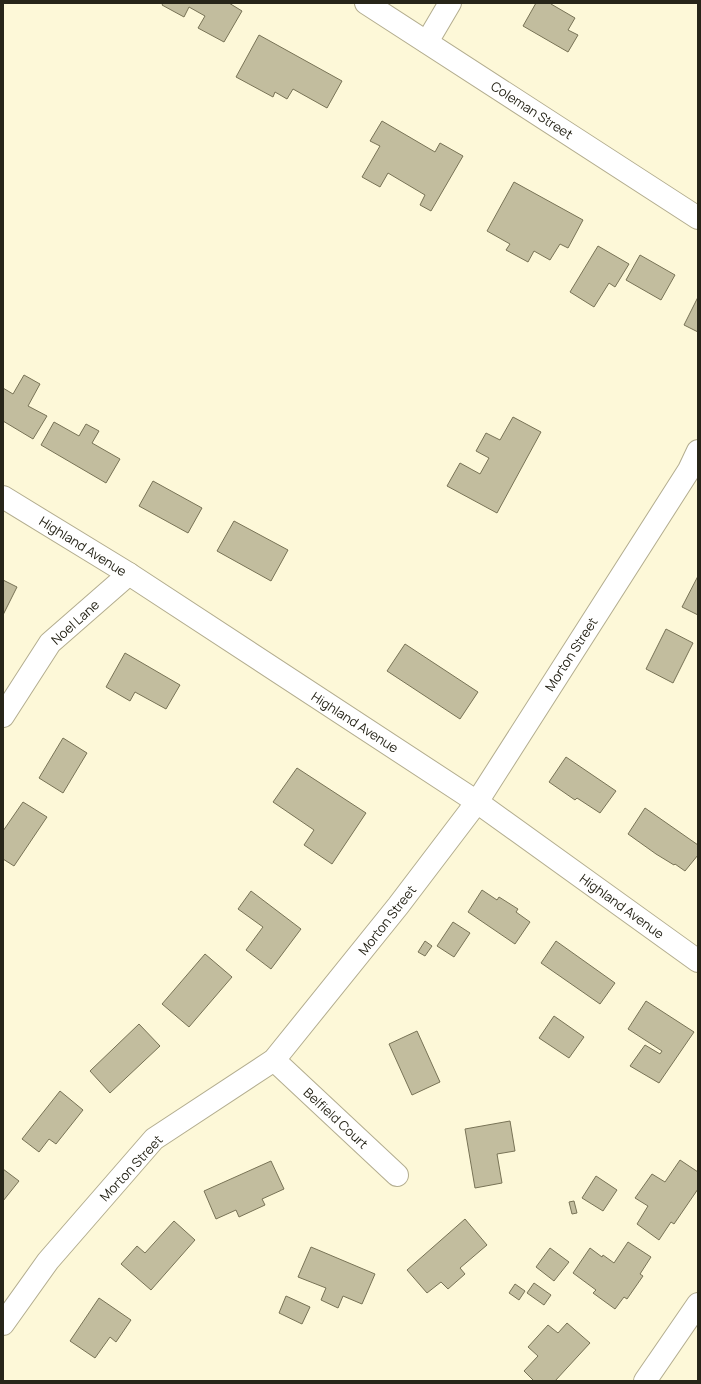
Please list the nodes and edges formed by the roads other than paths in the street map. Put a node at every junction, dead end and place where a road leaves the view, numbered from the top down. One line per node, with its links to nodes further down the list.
1 (366, 3): 3 (street, Coleman Street)
2 (450, 3): 3 (street)
3 (427, 42): 4 (street, Coleman Street)
4 (698, 218)
5 (698, 451): 9 (street, Morton Street)
6 (3, 497): 7 (street, Highland Avenue)
7 (129, 574): 8 (street, Noel Lane); 9 (street, Highland Avenue)
8 (3, 716)
9 (477, 802): 10 (street, Highland Avenue); 11 (street, Morton Street)
10 (698, 961)
11 (274, 1060): 12 (street, Belfield Court); 14 (street, Morton Street)
12 (397, 1175)
13 (698, 1304): 15 (street)
14 (3, 1324)
15 (645, 1381)

